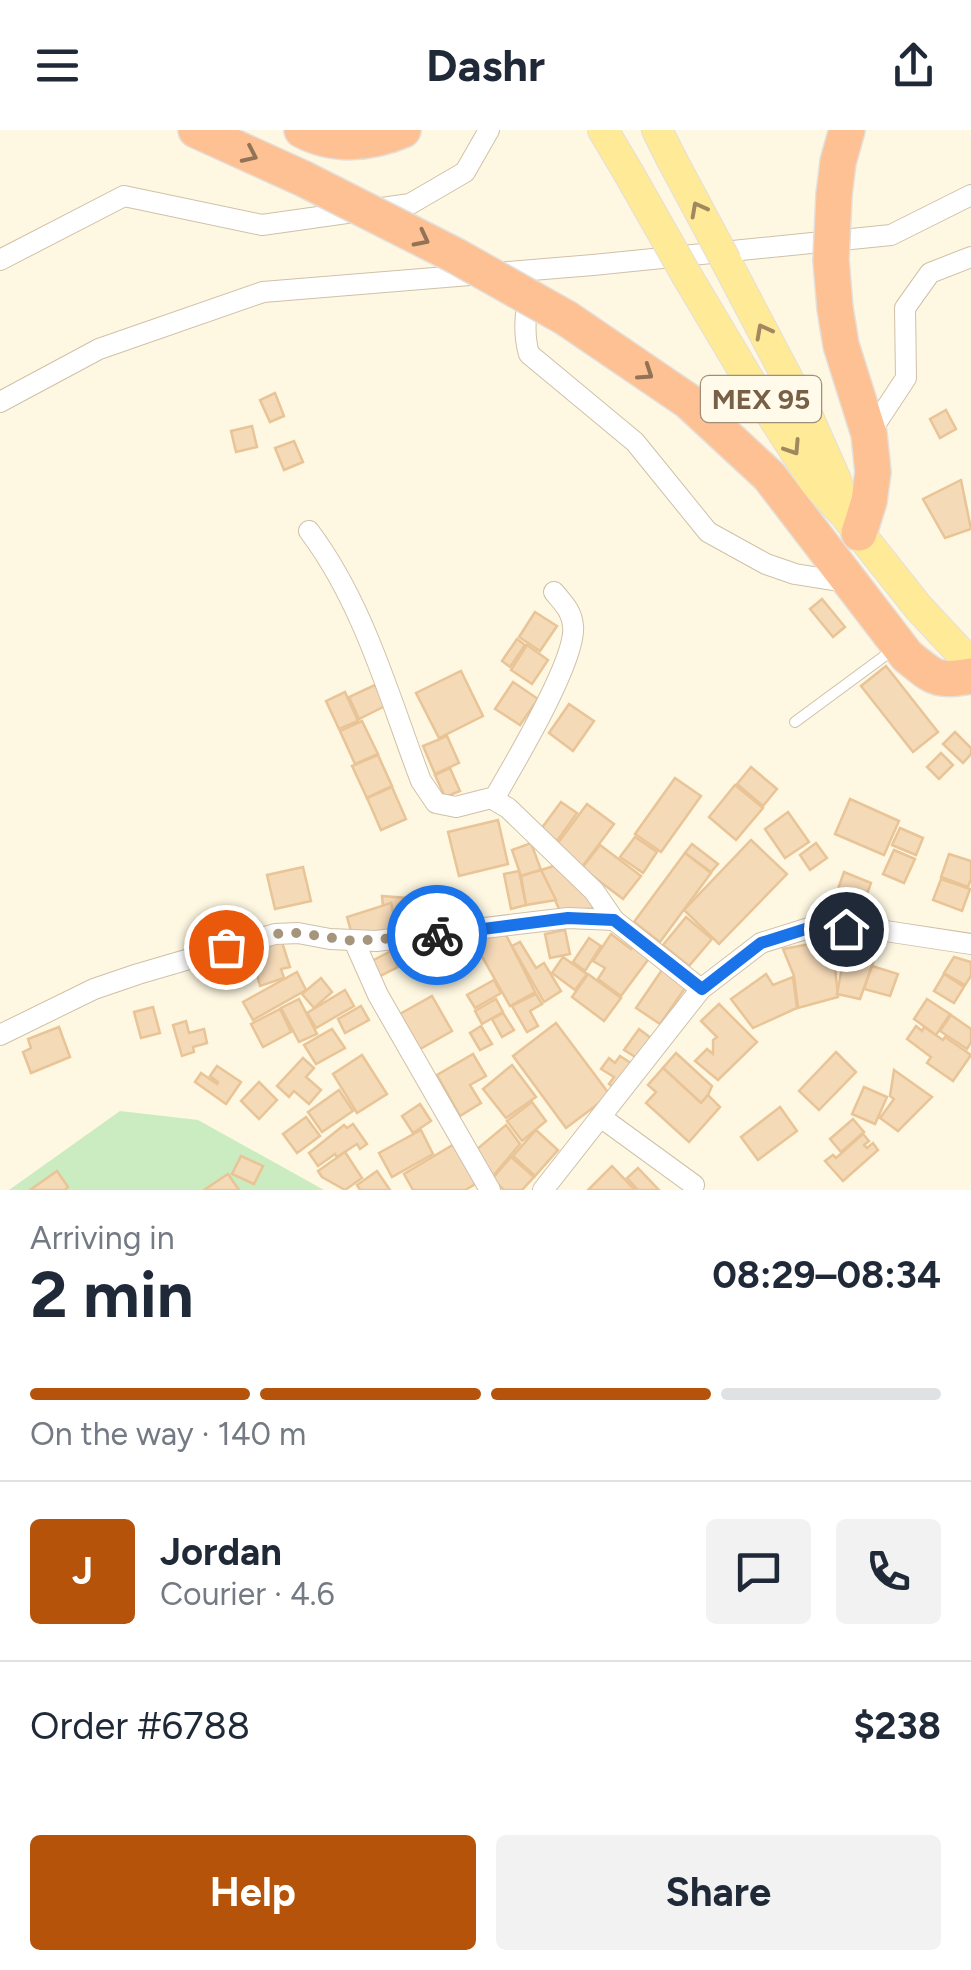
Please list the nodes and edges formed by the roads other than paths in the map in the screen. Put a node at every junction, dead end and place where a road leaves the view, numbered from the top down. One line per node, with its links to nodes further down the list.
1 (196, 130): 16 (highway, one-way to 16, bridge)
2 (302, 130): 3 (highway)
3 (403, 130)
4 (489, 130): 10 (street)
5 (604, 130): 14 (main road, MEX 95, one-way to 14, bridge)
6 (656, 130): 14 (main road, MEX 95, one-way to 6, bridge)
7 (848, 130): 13 (highway, bridge)
8 (971, 195): 11 (street)
9 (971, 257): 13 (street)
10 (0, 260)
11 (534, 270): 12 (street); 16 (street)
12 (0, 402)
13 (869, 434): 14 (highway)
14 (852, 524): 19 (main road, MEX 95)
15 (309, 531): 22 (street)
16 (851, 583): 18 (highway)
17 (554, 592): 22 (street)
18 (899, 646): 20 (highway); 21 (lane)
19 (971, 664)
20 (971, 676)
21 (794, 722)
22 (496, 797): 23 (street)
23 (614, 920): 24 (street); 26 (street)
24 (354, 941): 27 (street); 30 (street)
25 (971, 944): 26 (street)
26 (702, 989): 28 (street)
27 (0, 1035)
28 (602, 1118): 29 (street); 31 (street)
29 (694, 1184)
30 (490, 1190)
31 (543, 1190)

